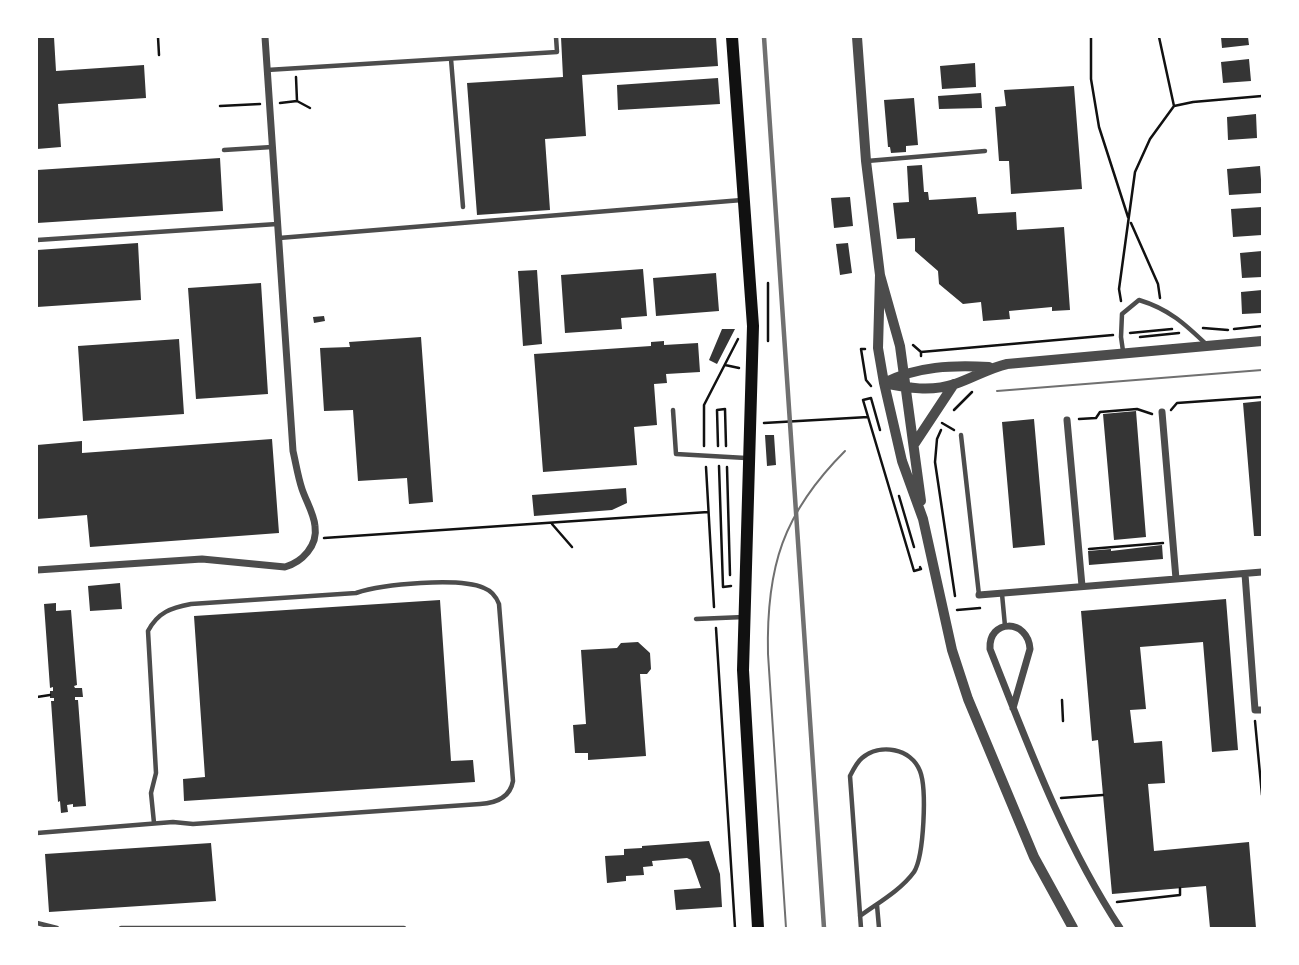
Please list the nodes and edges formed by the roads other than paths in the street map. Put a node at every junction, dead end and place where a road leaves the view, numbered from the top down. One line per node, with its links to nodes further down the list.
1 (265, 37): 6 (street)
2 (556, 37): 5 (lane)
3 (732, 37): 11 (main road)
4 (858, 37): 10 (street)
5 (451, 59): 6 (lane); 12 (lane)
6 (267, 70): 7 (street)
7 (272, 147): 8 (lane); 13 (street)
8 (224, 150)
9 (985, 151): 10 (lane)
10 (866, 161): 16 (street)
11 (744, 200): 14 (lane); 30 (main road)
12 (463, 207)
13 (278, 223): 14 (street); 15 (lane)
14 (279, 238): 32 (street)
15 (37, 240)
16 (880, 275): 21 (street); 22 (street)
17 (1262, 341): 18 (street)
18 (1207, 346): 19 (street); 19 (lane)
19 (1123, 352): 20 (street)
20 (992, 368): 21 (street); 23 (street)
21 (904, 373): 22 (street); 24 (street)
22 (884, 383): 24 (street); 31 (street)
23 (954, 384): 24 (street); 29 (street)
24 (905, 387): 29 (street)
25 (673, 410): 30 (lane)
26 (1162, 412): 35 (street)
27 (1067, 420): 36 (street)
28 (961, 435): 38 (lane)
29 (915, 443): 31 (street)
30 (750, 458): 39 (main road)
31 (923, 519): 55 (street)
32 (37, 570)
33 (1262, 572): 34 (street)
34 (1245, 574): 35 (street); 43 (street)
35 (1177, 579): 36 (street)
36 (1082, 586): 37 (street)
37 (1002, 593): 38 (street); 41 (lane)
38 (979, 595)
39 (744, 617): 40 (lane); 52 (main road)
40 (696, 619)
41 (1005, 626): 42 (street); 42 (street)
42 (1013, 708): 56 (street)
43 (1258, 710)
44 (154, 823): 44 (lane); 45 (lane)
45 (37, 832)
46 (877, 904): 47 (lane); 47 (lane); 54 (lane)
47 (860, 916): 53 (lane)
48 (37, 923): 49 (lane)
49 (57, 928)
50 (121, 928): 51 (lane)
51 (404, 928)
52 (758, 928)
53 (861, 928)
54 (879, 928)
55 (1073, 928)
56 (1120, 928)

